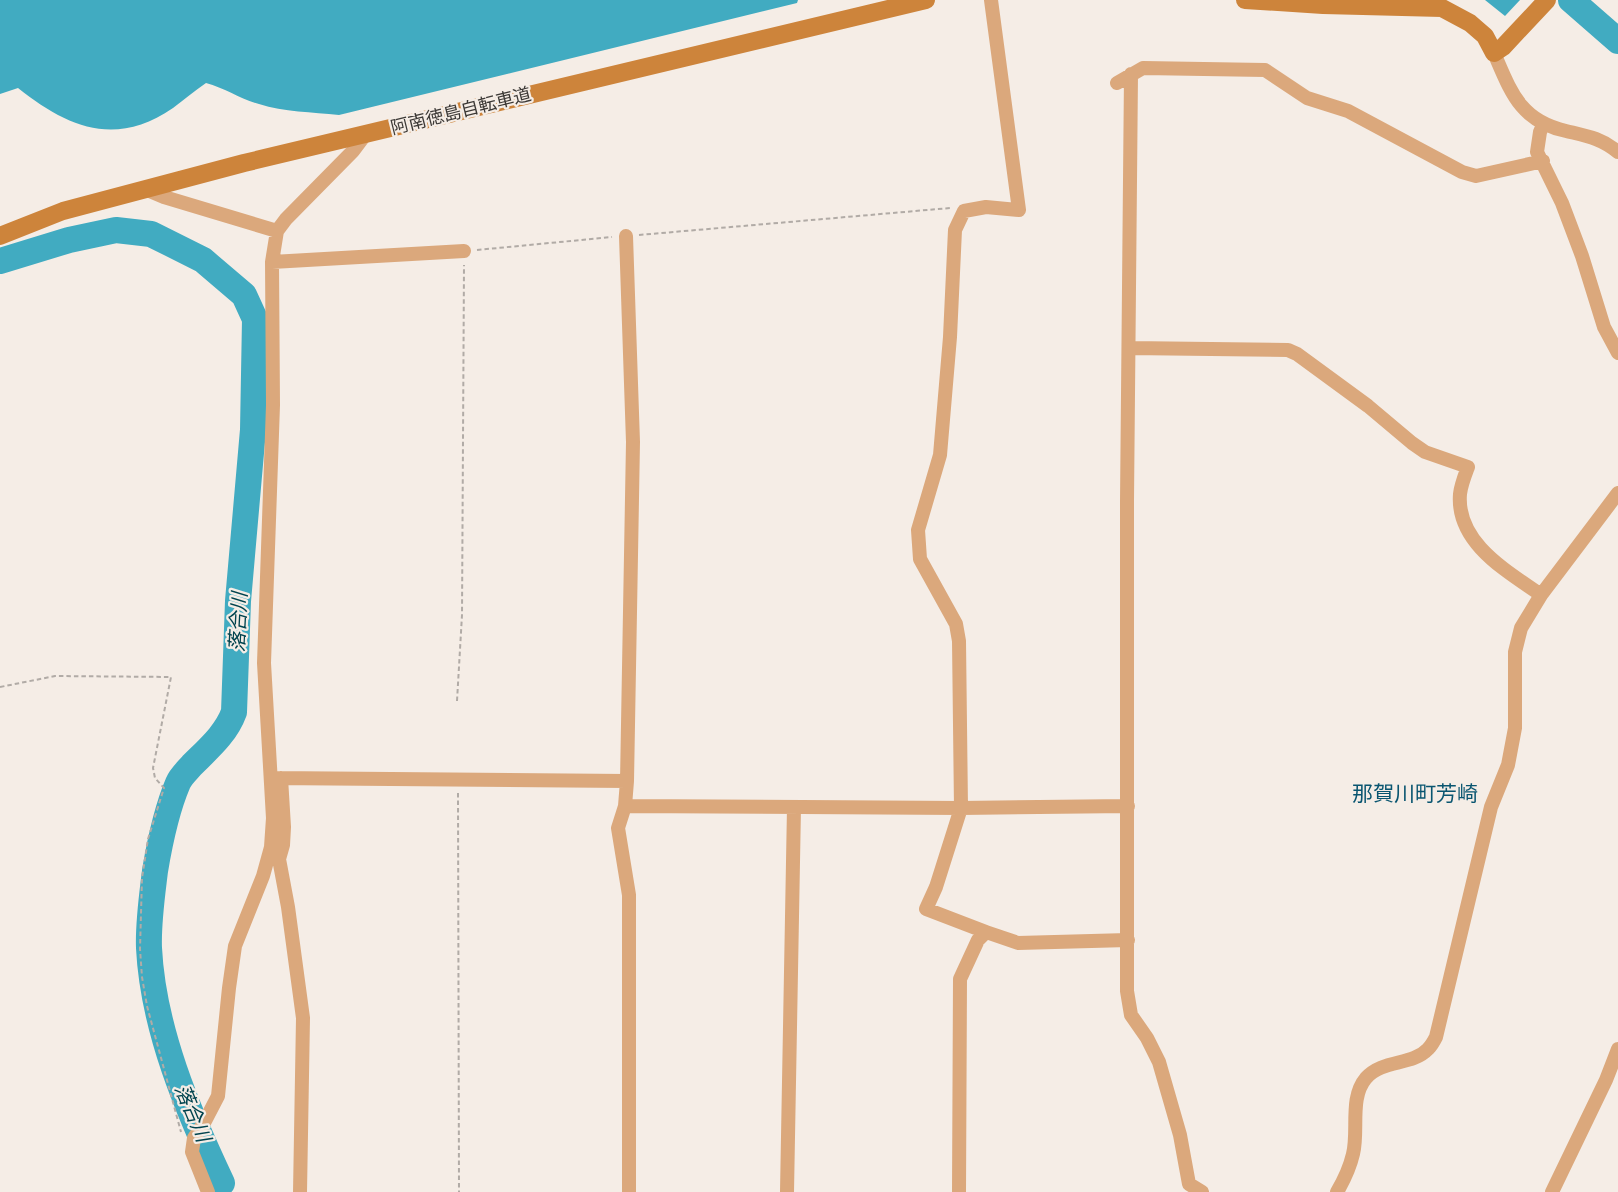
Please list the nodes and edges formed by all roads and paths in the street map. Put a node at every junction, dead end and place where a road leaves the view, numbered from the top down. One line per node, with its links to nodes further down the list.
1 (926, 0): 9 (main road, 阿南徳島自転車道)
2 (991, 0): 13 (street)
3 (1245, 0): 5 (main road)
4 (1546, 0): 5 (main road)
5 (1494, 53): 8 (street)
6 (1131, 74): 7 (street); 11 (street); 19 (street)
7 (1117, 83)
8 (1540, 134): 10 (street); 11 (street)
9 (365, 135): 12 (main road, 阿南徳島自転車道); 14 (street)
10 (1618, 152)
11 (1543, 161): 20 (street)
12 (145, 189): 14 (street); 15 (main road, 阿南徳島自転車道)
13 (964, 211): 16 (path); 31 (street)
14 (277, 231): 18 (street)
15 (0, 236)
16 (626, 236): 17 (path); 26 (street)
17 (464, 251): 18 (street); 24 (path)
18 (272, 262): 25 (street)
19 (1129, 348): 22 (street); 29 (street)
20 (1618, 353)
21 (1618, 493): 22 (street)
22 (1541, 595): 44 (street)
23 (0, 687): 36 (path)
24 (457, 701)
25 (276, 778): 26 (street); 36 (street); 38 (street)
26 (627, 781): 28 (street)
27 (458, 788): 39 (path)
28 (626, 806): 30 (street); 40 (street)
29 (1128, 806): 31 (street); 33 (street)
30 (794, 807): 31 (street); 41 (street)
31 (961, 808): 32 (street)
32 (986, 932): 33 (street); 42 (street)
33 (1128, 940): 43 (street)
34 (1618, 1048): 35 (street)
35 (1612, 1082): 45 (street)
36 (194, 1140): 37 (street)
37 (208, 1192)
38 (300, 1192)
39 (459, 1192)
40 (629, 1192)
41 (787, 1192)
42 (959, 1192)
43 (1202, 1192)
44 (1337, 1192)
45 (1552, 1192)

